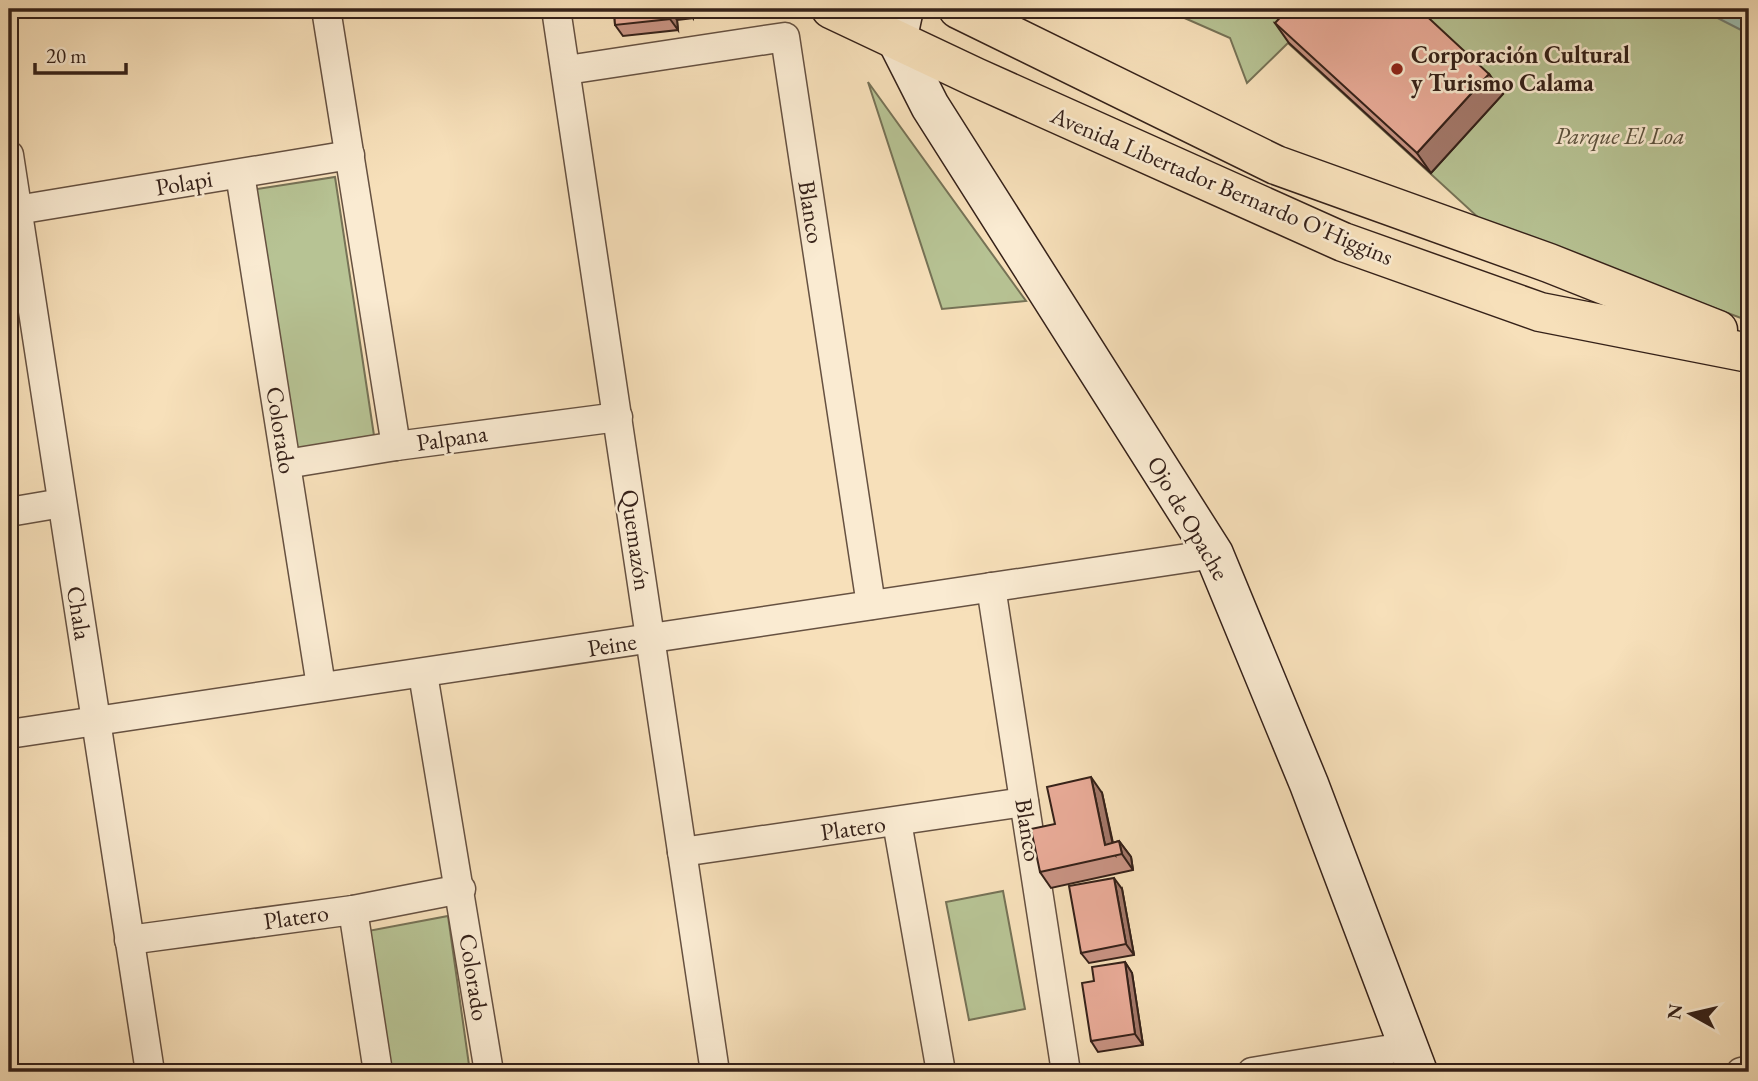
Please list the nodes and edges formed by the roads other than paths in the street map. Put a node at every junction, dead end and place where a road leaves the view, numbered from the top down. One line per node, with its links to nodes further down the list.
1 (327, 9): 8 (street)
2 (556, 9): 6 (street, Quemazón)
3 (831, 9): 5 (main road, Avenida Libertador Bernardo O'Higgins)
4 (958, 9): 11 (main road, Avenida Libertador Bernardo O'Higgins)
5 (901, 25): 12 (main road, Avenida Libertador Bernardo O'Higgins); 18 (main road, Ojo de Opache)
6 (567, 70): 13 (street, Quemazón); 20 (street, Blanco)
7 (9, 155): 10 (street, Chala)
8 (350, 155): 9 (street, Polapi); 14 (street)
9 (240, 174): 10 (street, Polapi); 15 (street, Colorado)
10 (17, 210): 16 (street, Chala)
11 (1749, 342)
12 (1749, 353)
13 (618, 416): 14 (street, Palpana); 21 (street, Quemazón)
14 (396, 446): 15 (street, Palpana)
15 (286, 464): 23 (street, Colorado)
16 (62, 503): 17 (street); 24 (street, Chala)
17 (9, 512)
18 (1214, 554): 19 (street, Peine); 32 (main road, Ojo de Opache)
19 (990, 587): 20 (street, Peine); 26 (street, Blanco)
20 (871, 605): 21 (street, Peine)
21 (651, 639): 22 (street, Peine); 28 (street, Quemazón)
22 (423, 674): 23 (street, Peine); 29 (street, Colorado)
23 (321, 686): 24 (street, Peine)
24 (96, 722): 25 (street, Peine); 31 (street, Chala)
25 (9, 734)
26 (1024, 803): 27 (street, Platero); 39 (street, Blanco)
27 (897, 822): 28 (street, Platero); 38 (street)
28 (682, 852): 37 (street, Quemazón)
29 (461, 889): 30 (street, Platero); 36 (street, Colorado)
30 (353, 910): 31 (street, Platero); 35 (street)
31 (130, 940): 34 (street, Chala)
32 (1414, 1059): 40 (street)
33 (1749, 1070): 41 (street)
34 (150, 1072)
35 (377, 1072)
36 (489, 1072)
37 (715, 1072)
38 (941, 1072)
39 (1066, 1072)
40 (1252, 1072)
41 (1741, 1072)

